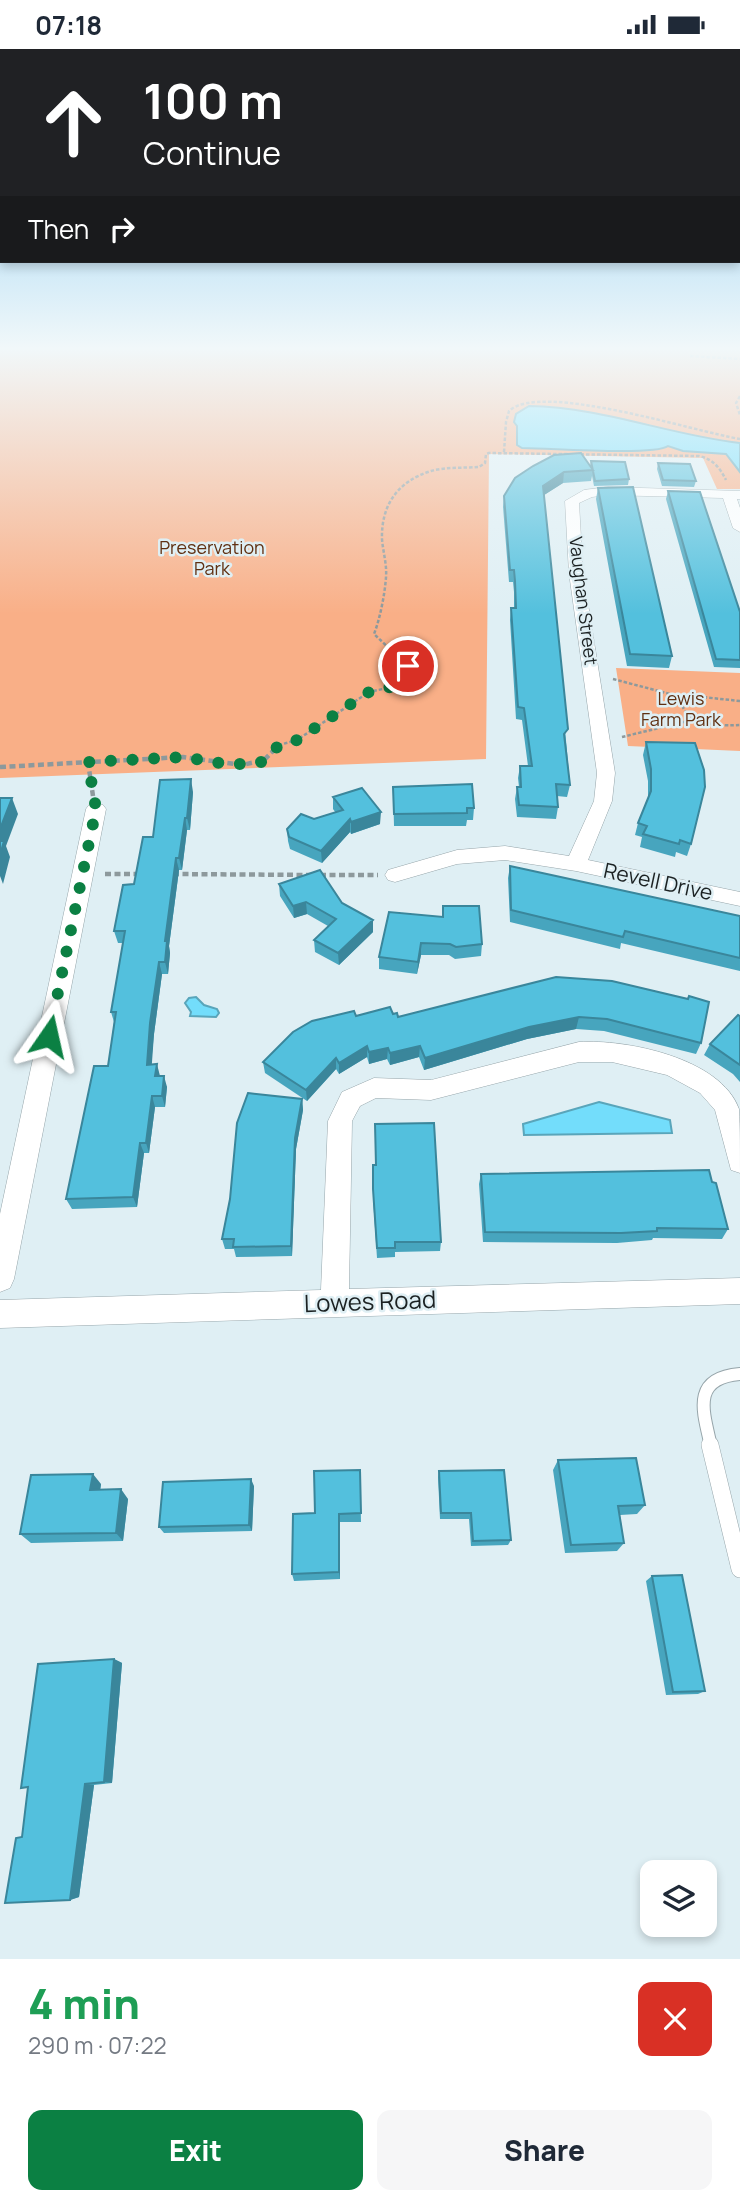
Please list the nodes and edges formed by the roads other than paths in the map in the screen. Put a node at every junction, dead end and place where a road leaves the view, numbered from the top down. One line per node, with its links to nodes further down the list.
1 (734, 495): 2 (street); 4 (street, Vaughan Street)
2 (740, 528)
3 (96, 809): 8 (street)
4 (576, 864): 5 (street, Revell Drive); 6 (street, Revell Drive)
5 (395, 875)
6 (740, 899)
7 (740, 1162): 10 (street)
8 (0, 1279)
9 (740, 1291): 10 (street, Lowes Road)
10 (335, 1304): 11 (street, Lowes Road)
11 (0, 1314)
12 (740, 1374): 13 (lane)
13 (740, 1569)

